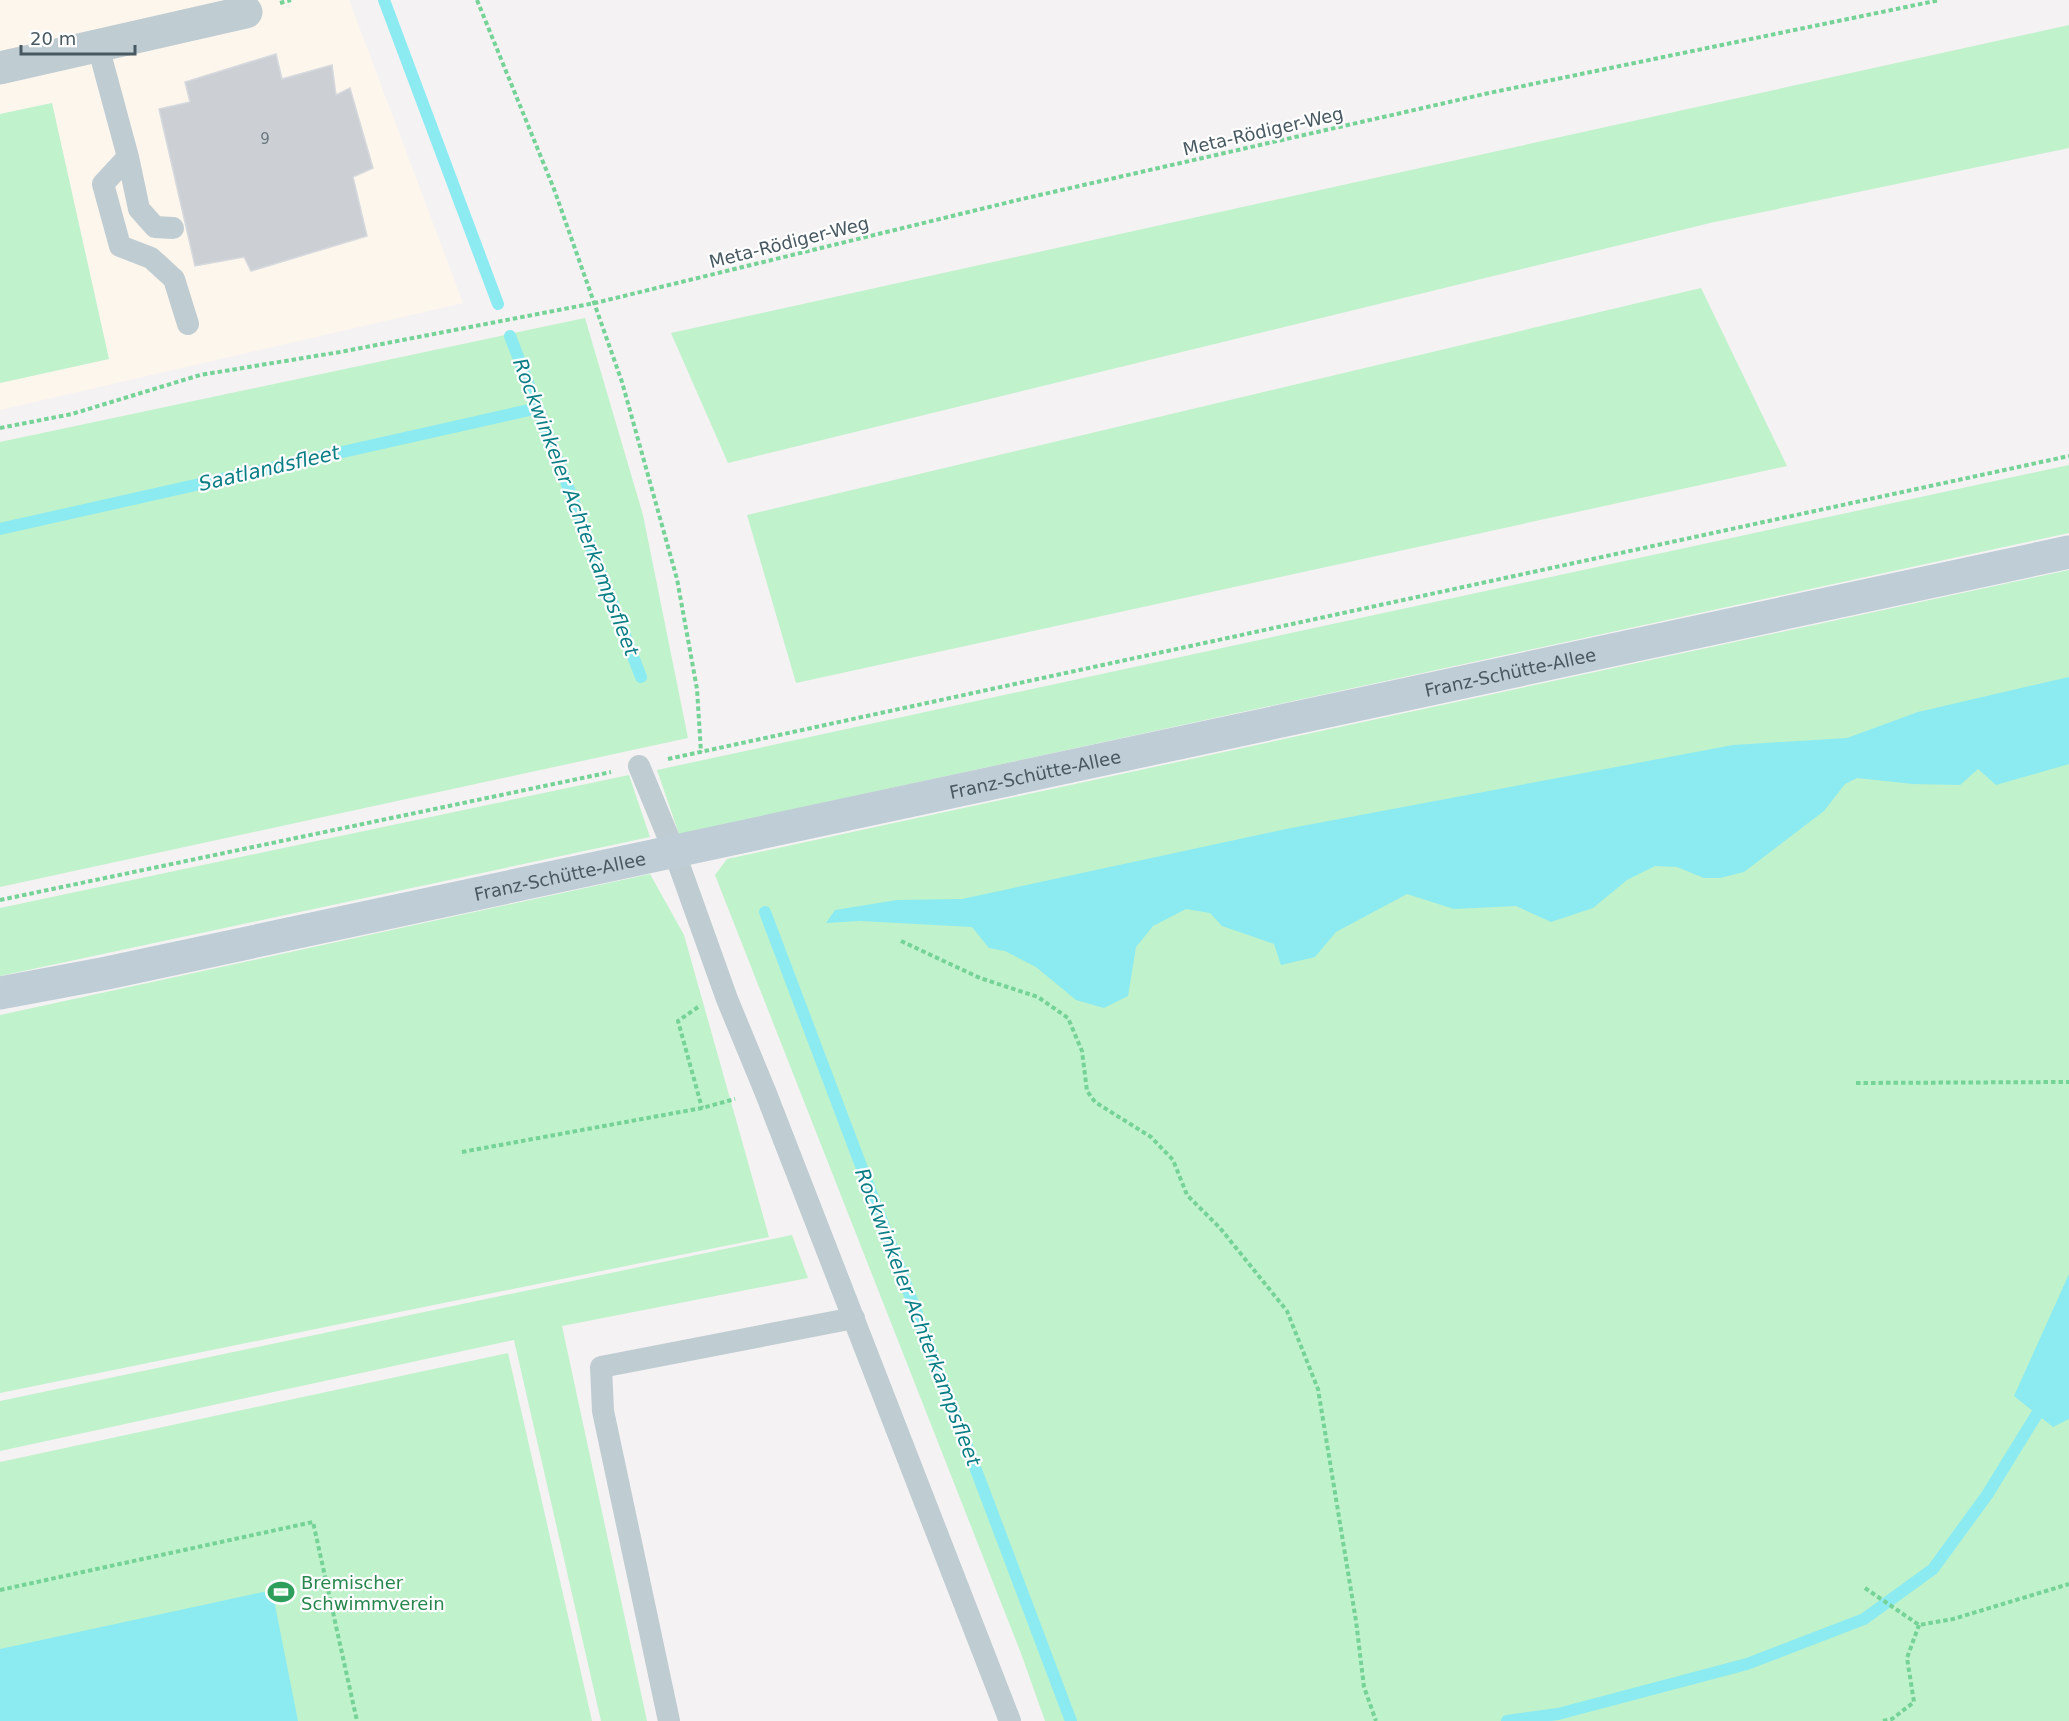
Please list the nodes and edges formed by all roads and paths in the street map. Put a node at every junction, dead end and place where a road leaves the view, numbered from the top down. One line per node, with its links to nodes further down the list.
1 (477, 0): 8 (path)
2 (1940, 0): 8 (path, Meta-Rödiger-Weg)
3 (246, 12): 4 (street)
4 (98, 46): 5 (street); 6 (lane)
5 (0, 68)
6 (128, 157): 7 (lane); 9 (lane)
7 (172, 228)
8 (595, 303): 10 (path, Meta-Rödiger-Weg); 13 (path)
9 (188, 324)
10 (0, 428)
11 (2069, 456): 13 (path)
12 (2069, 552): 15 (main road, Franz-Schütte-Allee)
13 (701, 752): 14 (path)
14 (639, 766): 15 (lane); 16 (path)
15 (674, 851): 18 (lane); 19 (main road, Franz-Schütte-Allee)
16 (0, 900)
17 (901, 941): 33 (path)
18 (723, 991): 22 (lane); 23 (path)
19 (0, 993)
20 (2069, 1082): 21 (path)
21 (1856, 1083)
22 (765, 1091): 23 (path); 25 (lane)
23 (702, 1108): 24 (path)
24 (462, 1152)
25 (854, 1318): 31 (lane); 32 (lane)
26 (2069, 1584): 29 (path)
27 (1865, 1588): 29 (path)
28 (0, 1590): 30 (path)
29 (1919, 1625): 34 (path)
30 (357, 1721)
31 (669, 1721)
32 (1010, 1721)
33 (1376, 1721)
34 (1884, 1721)

